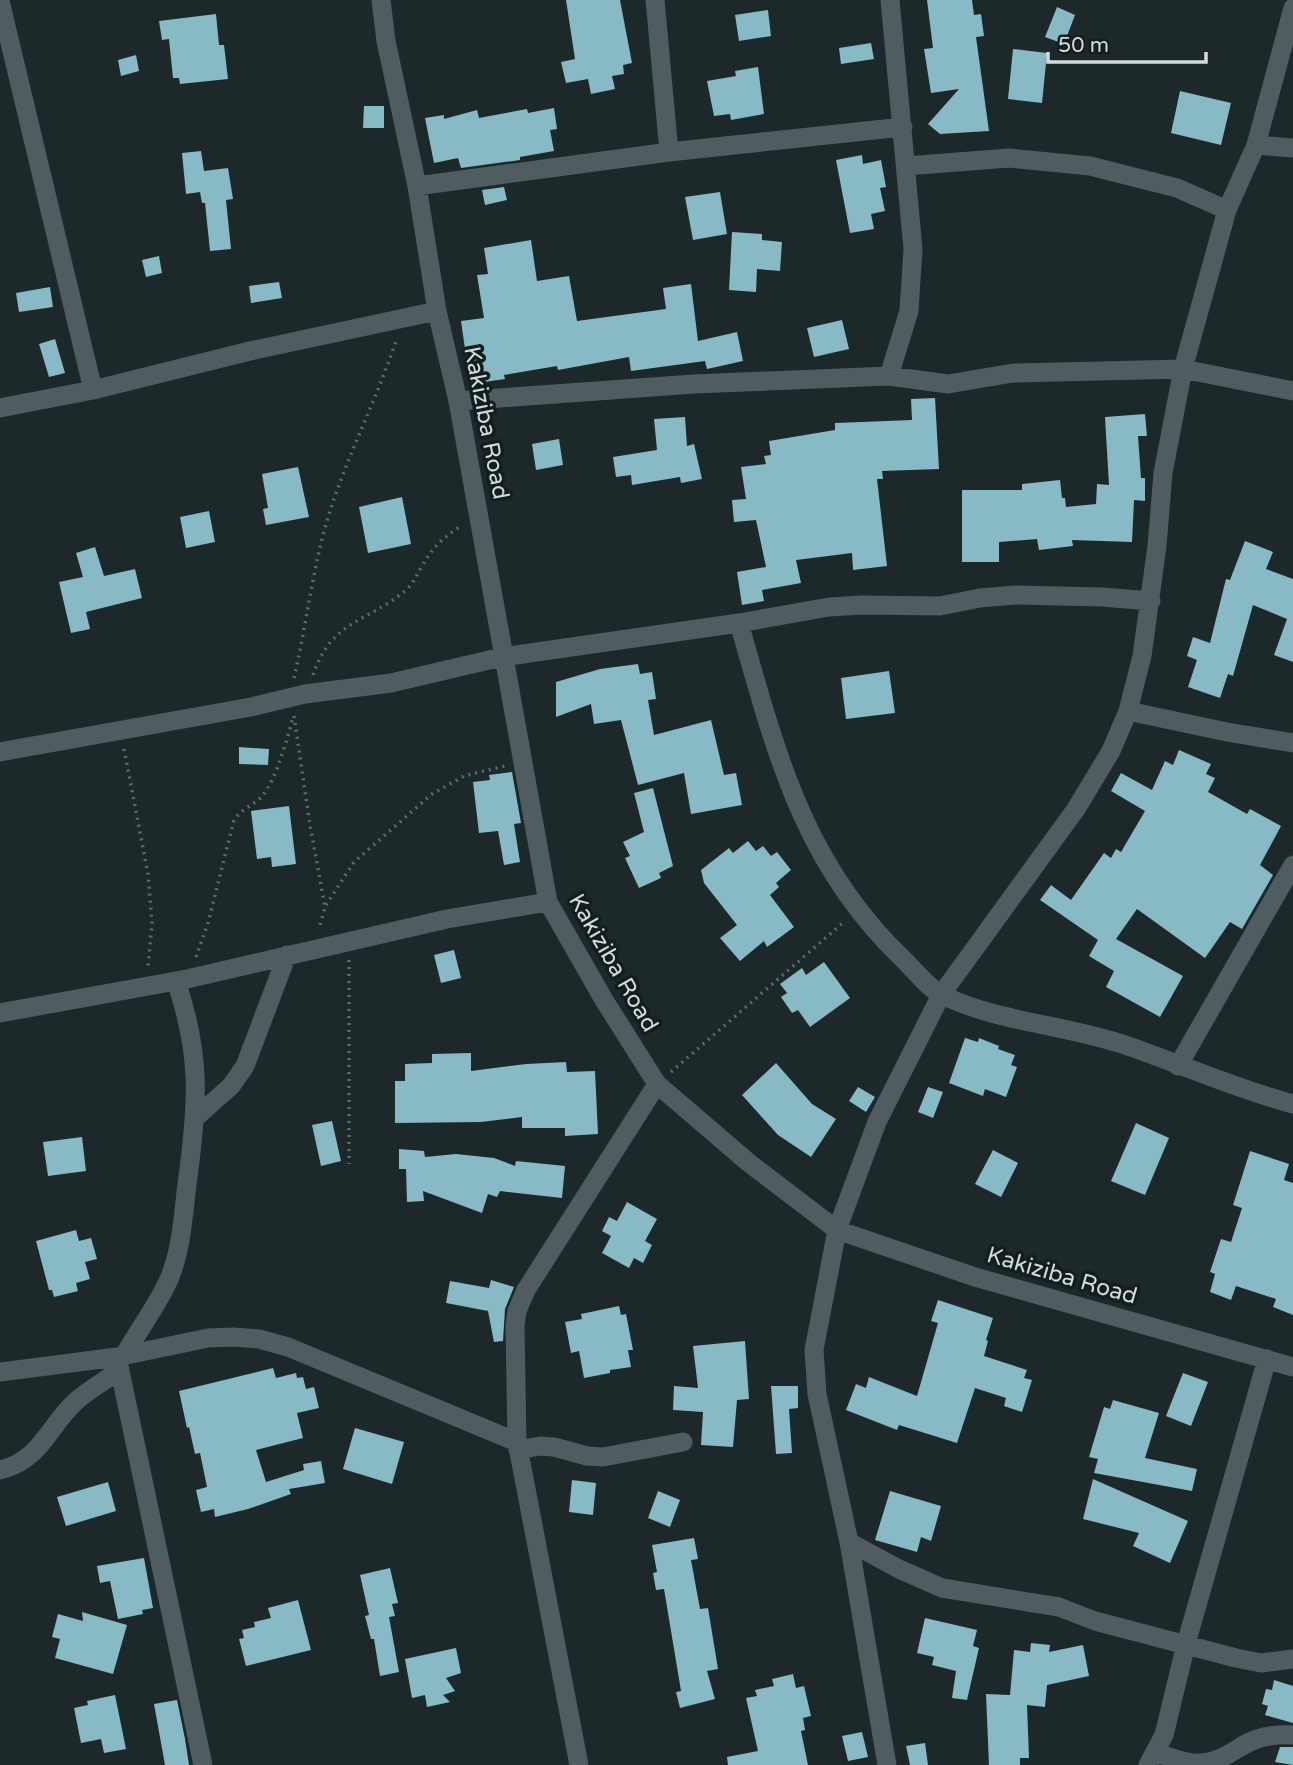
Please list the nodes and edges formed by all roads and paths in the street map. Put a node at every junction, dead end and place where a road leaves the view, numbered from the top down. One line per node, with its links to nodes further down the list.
1 (381, 0): 13 (street, Kakiziba Road)
2 (655, 0): 11 (street)
3 (890, 0): 8 (street)
4 (0, 1): 7 (street)
5 (1293, 8): 9 (street)
6 (0, 78): 7 (street)
7 (22, 89): 19 (street)
8 (903, 127): 11 (street); 12 (street)
9 (1256, 145): 10 (street); 14 (street)
10 (1293, 148)
11 (669, 152): 13 (street)
12 (906, 166): 14 (street); 18 (street)
13 (417, 186): 15 (street, Kakiziba Road)
14 (1227, 210): 17 (street)
15 (437, 311): 16 (street); 21 (street, Kakiziba Road)
16 (404, 316): 19 (street); 27 (path)
17 (1183, 369): 18 (street); 20 (street); 24 (street)
18 (889, 376): 21 (street)
19 (93, 390): 22 (street)
20 (1293, 391)
21 (458, 401): 23 (street, Kakiziba Road)
22 (0, 408)
23 (480, 522): 26 (street, Kakiziba Road); 27 (path)
24 (1151, 601): 25 (street); 28 (street)
25 (739, 623): 26 (street); 36 (street)
26 (502, 657): 27 (street); 32 (street, Kakiziba Road)
27 (296, 702): 29 (street); 35 (path); 40 (path)
28 (1128, 712): 30 (street); 42 (street)
29 (120, 730): 31 (street); 41 (path)
30 (1293, 743)
31 (0, 752)
32 (522, 762): 34 (street, Kakiziba Road); 35 (path)
33 (1293, 865): 44 (street)
34 (548, 902): 37 (street); 45 (street, Kakiziba Road)
35 (325, 907): 38 (path)
36 (857, 910): 42 (street); 45 (path)
37 (348, 941): 38 (street); 48 (path)
38 (313, 948): 39 (street)
39 (287, 955): 40 (street); 47 (street)
40 (182, 980): 41 (street); 47 (street)
41 (147, 985): 43 (street)
42 (940, 995): 44 (street); 49 (street)
43 (0, 1013)
44 (1178, 1066): 46 (street)
45 (657, 1084): 49 (street, Kakiziba Road); 55 (street)
46 (1293, 1104)
47 (195, 1118): 51 (street)
48 (349, 1164)
49 (837, 1230): 50 (street, Kakiziba Road); 57 (street)
50 (1267, 1359): 52 (street, Kakiziba Road); 58 (street)
51 (120, 1361): 53 (street); 55 (street); 56 (street); 62 (street)
52 (1293, 1367)
53 (0, 1372)
54 (682, 1442): 55 (street)
55 (517, 1446): 63 (street)
56 (0, 1470)
57 (849, 1542): 58 (street); 64 (street)
58 (1186, 1644): 59 (street); 61 (street)
59 (1293, 1659)
60 (1293, 1735): 61 (street)
61 (1152, 1758)
62 (202, 1765)
63 (579, 1765)
64 (887, 1765)

